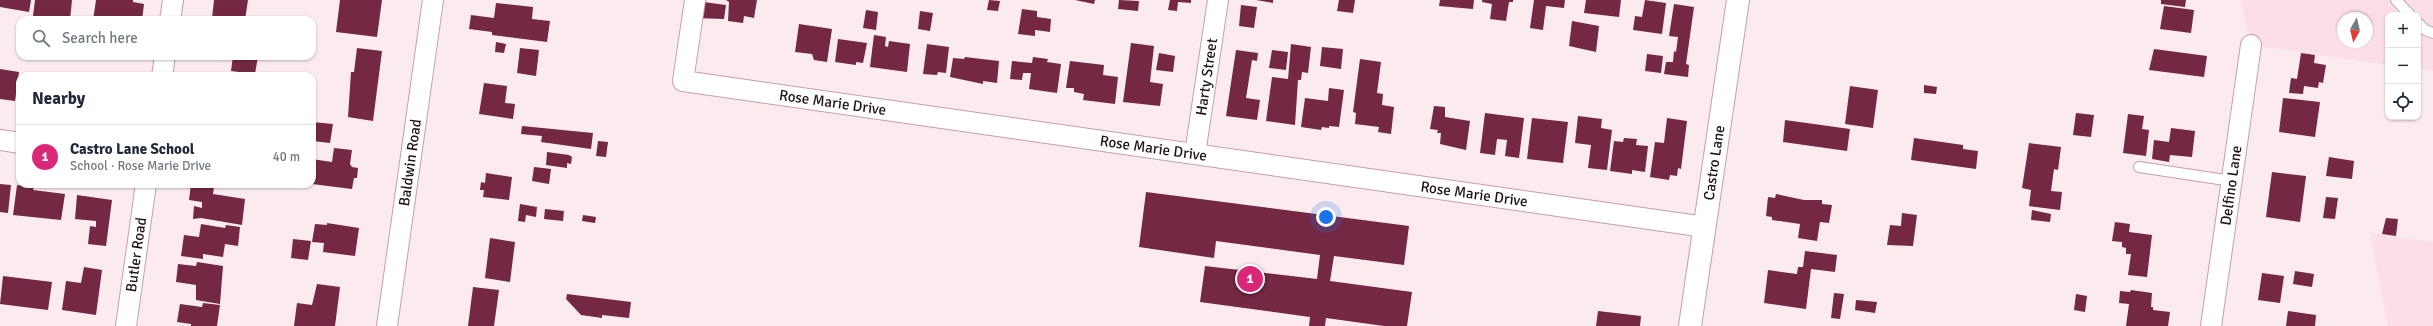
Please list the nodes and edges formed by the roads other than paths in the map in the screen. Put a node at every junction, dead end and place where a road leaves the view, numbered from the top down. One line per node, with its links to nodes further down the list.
1 (173, 0): 8 (street)
2 (433, 0): 22 (street, Baldwin Road)
3 (695, 0): 16 (street, Rose Marie Drive)
4 (1218, 0): 16 (street, Harty Street)
5 (1738, 0): 20 (street, Castro Lane)
6 (2396, 0): 7 (lane)
7 (2407, 12)
8 (171, 16)
9 (2421, 26): 10 (lane)
10 (2433, 33)
11 (2251, 45): 18 (street, Delfino Lane)
12 (164, 60): 13 (street)
13 (163, 72)
14 (0, 140): 15 (street)
15 (16, 142)
16 (1195, 154): 20 (street, Rose Marie Drive)
17 (2139, 167): 18 (lane)
18 (2232, 181): 24 (street, Delfino Lane)
19 (145, 188): 21 (street, Butler Road)
20 (1705, 227): 23 (street, Castro Lane)
21 (126, 326)
22 (386, 326)
23 (1690, 326)
24 (2211, 326)

